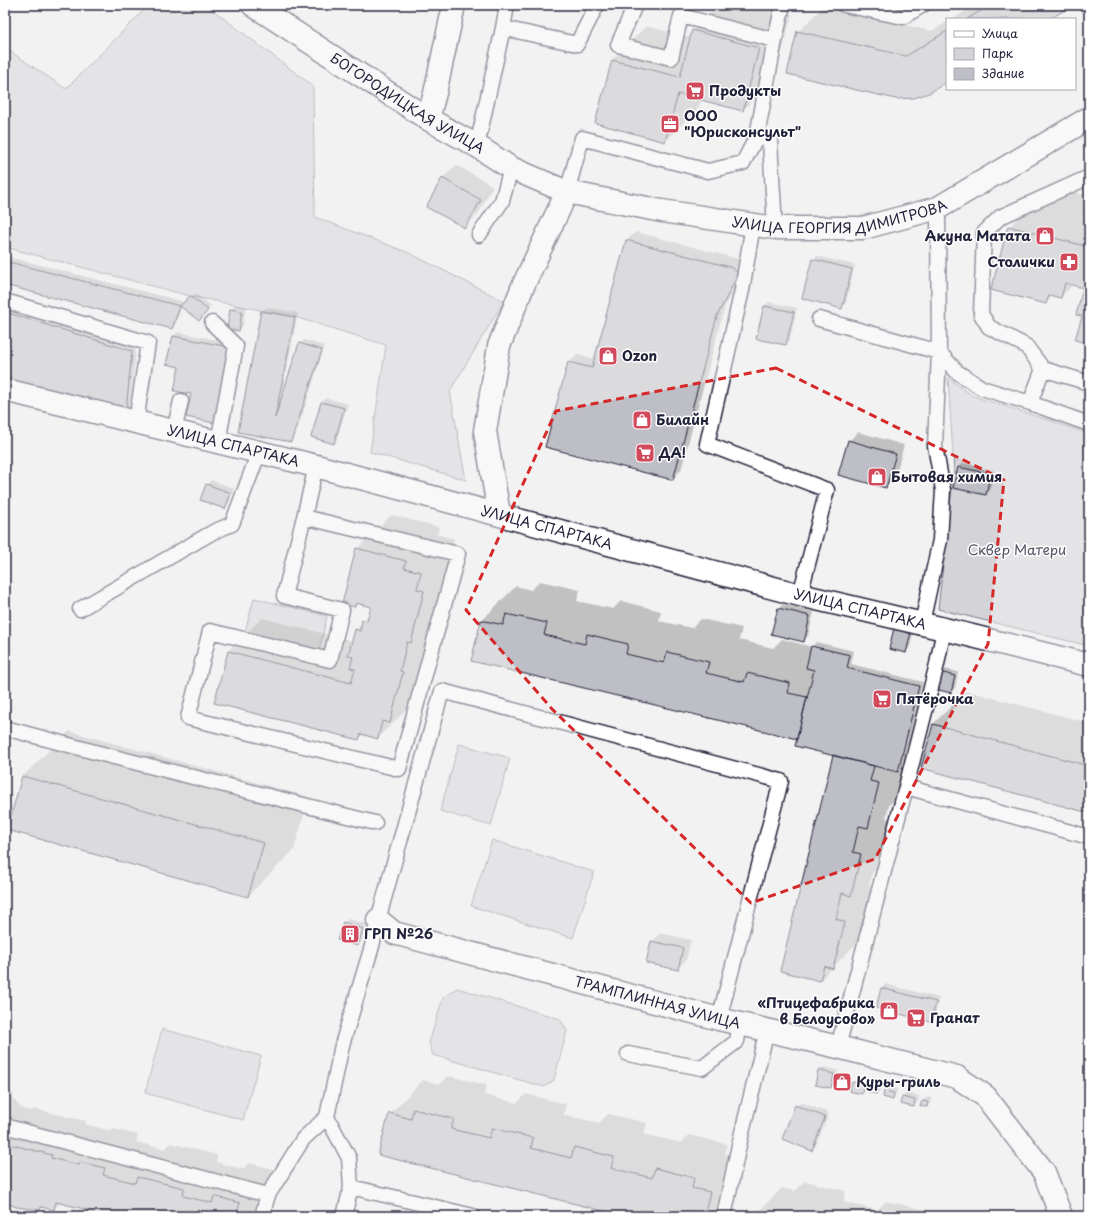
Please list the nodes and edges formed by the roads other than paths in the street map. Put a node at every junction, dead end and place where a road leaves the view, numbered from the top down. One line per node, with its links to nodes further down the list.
1 (253, 5): 12 (street, БОГОРОДИЦКАЯ УЛИЦА)
2 (454, 5): 12 (street)
3 (507, 5): 9 (lane)
4 (597, 5): 9 (lane)
5 (635, 5): 10 (lane)
6 (783, 5): 10 (lane)
7 (844, 5): 8 (lane)
8 (923, 5)
9 (503, 28): 14 (lane)
10 (775, 40): 13 (lane)
11 (1089, 118): 18 (street, УЛИЦА ГЕОРГИЯ ДИМИТРОВА)
12 (428, 119): 14 (street, БОГОРОДИЦКАЯ УЛИЦА)
13 (757, 136): 17 (lane); 20 (lane)
14 (477, 146): 15 (street, БОГОРОДИЦКАЯ УЛИЦА)
15 (511, 168): 17 (street, БОГОРОДИЦКАЯ УЛИЦА); 21 (lane)
16 (1089, 177): 26 (lane)
17 (567, 192): 19 (street, УЛИЦА ГЕОРГИЯ ДИМИТРОВА); 37 (street)
18 (938, 208): 20 (street, УЛИЦА ГЕОРГИЯ ДИМИТРОВА); 25 (lane)
19 (754, 224): 20 (street, УЛИЦА ГЕОРГИЯ ДИМИТРОВА); 39 (lane)
20 (776, 228)
21 (479, 235)
22 (5, 301): 31 (lane)
23 (819, 318): 25 (lane)
24 (212, 323): 34 (lane)
25 (939, 352): 30 (lane); 41 (lane)
26 (1043, 369): 27 (lane); 30 (lane)
27 (1089, 383)
28 (5, 390): 31 (street, УЛИЦА СПАРТАКА)
29 (181, 401): 33 (lane)
30 (1030, 403): 32 (lane)
31 (136, 422): 33 (street, УЛИЦА СПАРТАКА)
32 (1089, 424)
33 (174, 431): 34 (street, УЛИЦА СПАРТАКА)
34 (218, 442): 35 (street, УЛИЦА СПАРТАКА)
35 (259, 452): 36 (street, УЛИЦА СПАРТАКА); 40 (lane)
36 (316, 466): 37 (street, УЛИЦА СПАРТАКА); 38 (lane)
37 (499, 514): 39 (street, УЛИЦА СПАРТАКА)
38 (304, 517): 38 (lane)
39 (800, 595): 41 (street, УЛИЦА СПАРТАКА)
40 (80, 609)
41 (922, 623): 42 (street, УЛИЦА СПАРТАКА)
42 (944, 629): 43 (street, УЛИЦА СПАРТАКА); 45 (lane)
43 (1089, 665)
44 (5, 728): 46 (lane)
45 (906, 787): 47 (lane); 51 (lane)
46 (375, 823)
47 (1089, 836)
48 (378, 920): 49 (street, ТРАМПЛИННАЯ УЛИЦА); 49 (lane); 53 (lane)
49 (730, 1021): 50 (street, ТРАМПЛИННАЯ УЛИЦА); 52 (lane)
50 (767, 1030): 51 (street, ТРАМПЛИННАЯ УЛИЦА); 60 (lane)
51 (838, 1046): 61 (street, ТРАМПЛИННАЯ УЛИЦА)
52 (628, 1054)
53 (327, 1117): 55 (lane); 56 (lane)
54 (5, 1123): 56 (lane)
55 (352, 1186): 57 (lane); 59 (lane)
56 (268, 1195): 58 (lane)
57 (464, 1215)
58 (262, 1216)
59 (344, 1216)
60 (724, 1216)
61 (1062, 1216)

